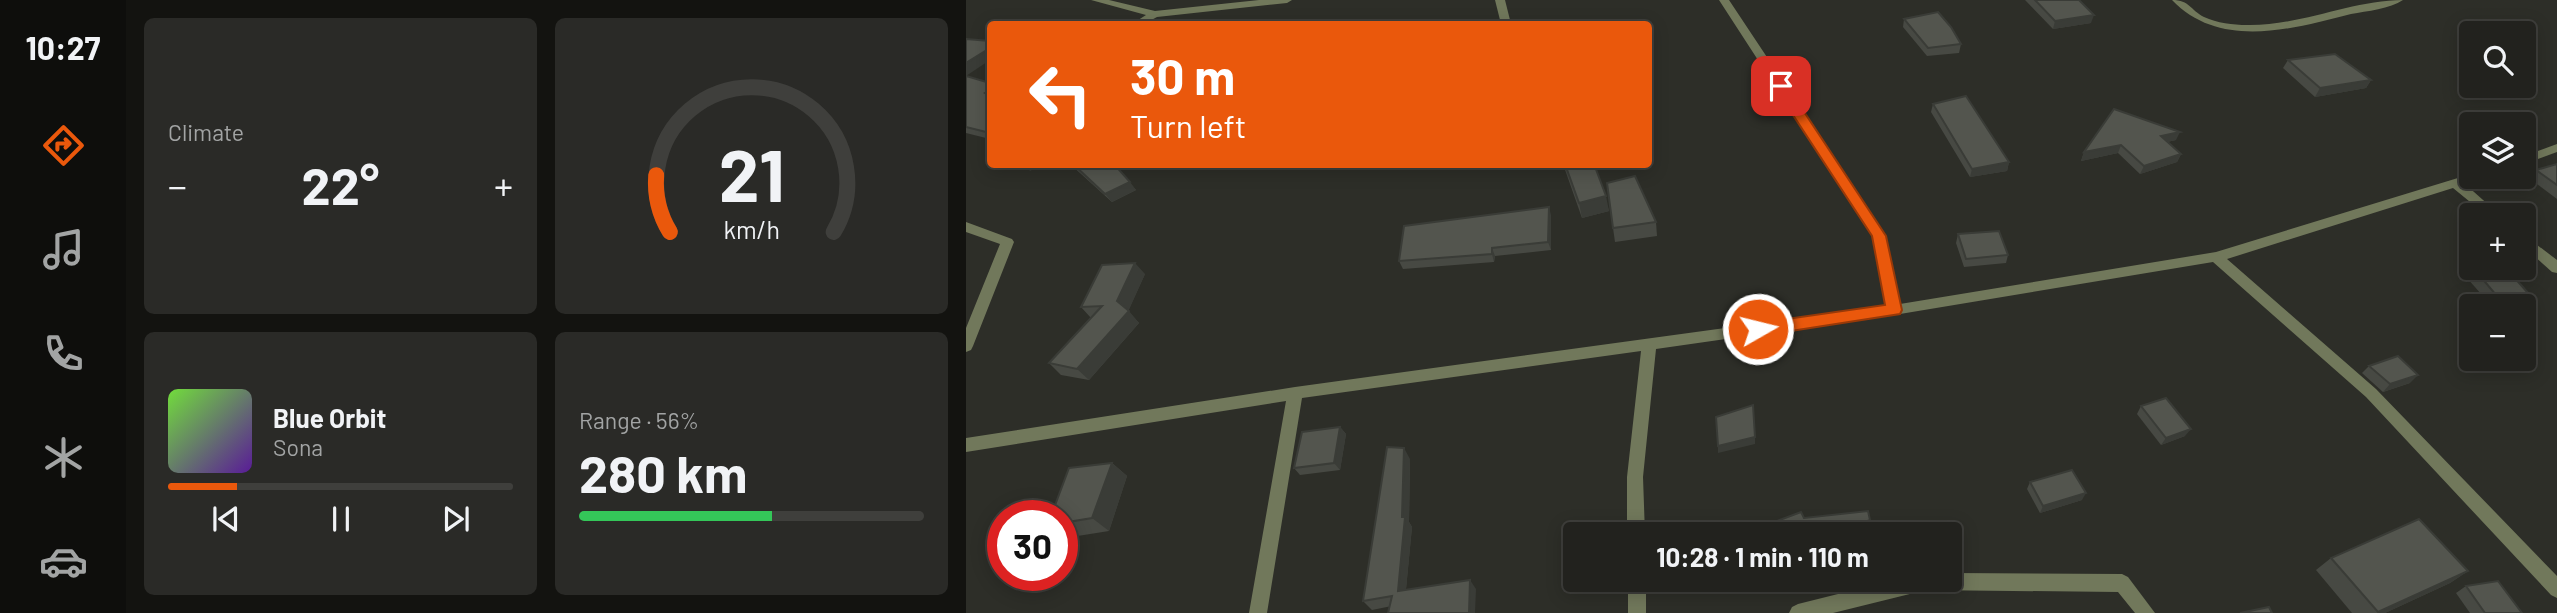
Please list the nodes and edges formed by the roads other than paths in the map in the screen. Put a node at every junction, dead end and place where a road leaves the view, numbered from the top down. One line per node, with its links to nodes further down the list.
1 (1096, 0): 7 (street)
2 (1287, 0): 7 (street)
3 (1500, 0): 9 (street)
4 (1724, 0): 19 (street)
5 (2177, 0): 6 (street)
6 (2398, 0)
7 (1154, 14): 8 (street)
8 (1142, 21)
9 (1505, 21)
10 (2557, 148): 11 (street)
11 (2536, 156)
12 (2459, 182): 13 (street)
13 (2455, 183): 14 (street); 17 (street)
14 (2479, 203)
15 (966, 227): 21 (street)
16 (2536, 250): 18 (street)
17 (2216, 257): 19 (street); 25 (street)
18 (2557, 268)
19 (1894, 310): 20 (street)
20 (1648, 345): 22 (street); 24 (street)
21 (966, 346)
22 (1295, 393): 23 (street); 27 (street)
23 (966, 445)
24 (1636, 522)
25 (2557, 589)
26 (1637, 592): 28 (street)
27 (1258, 613)
28 (1637, 613)
29 (1798, 613): 30 (street)
30 (2146, 613)

